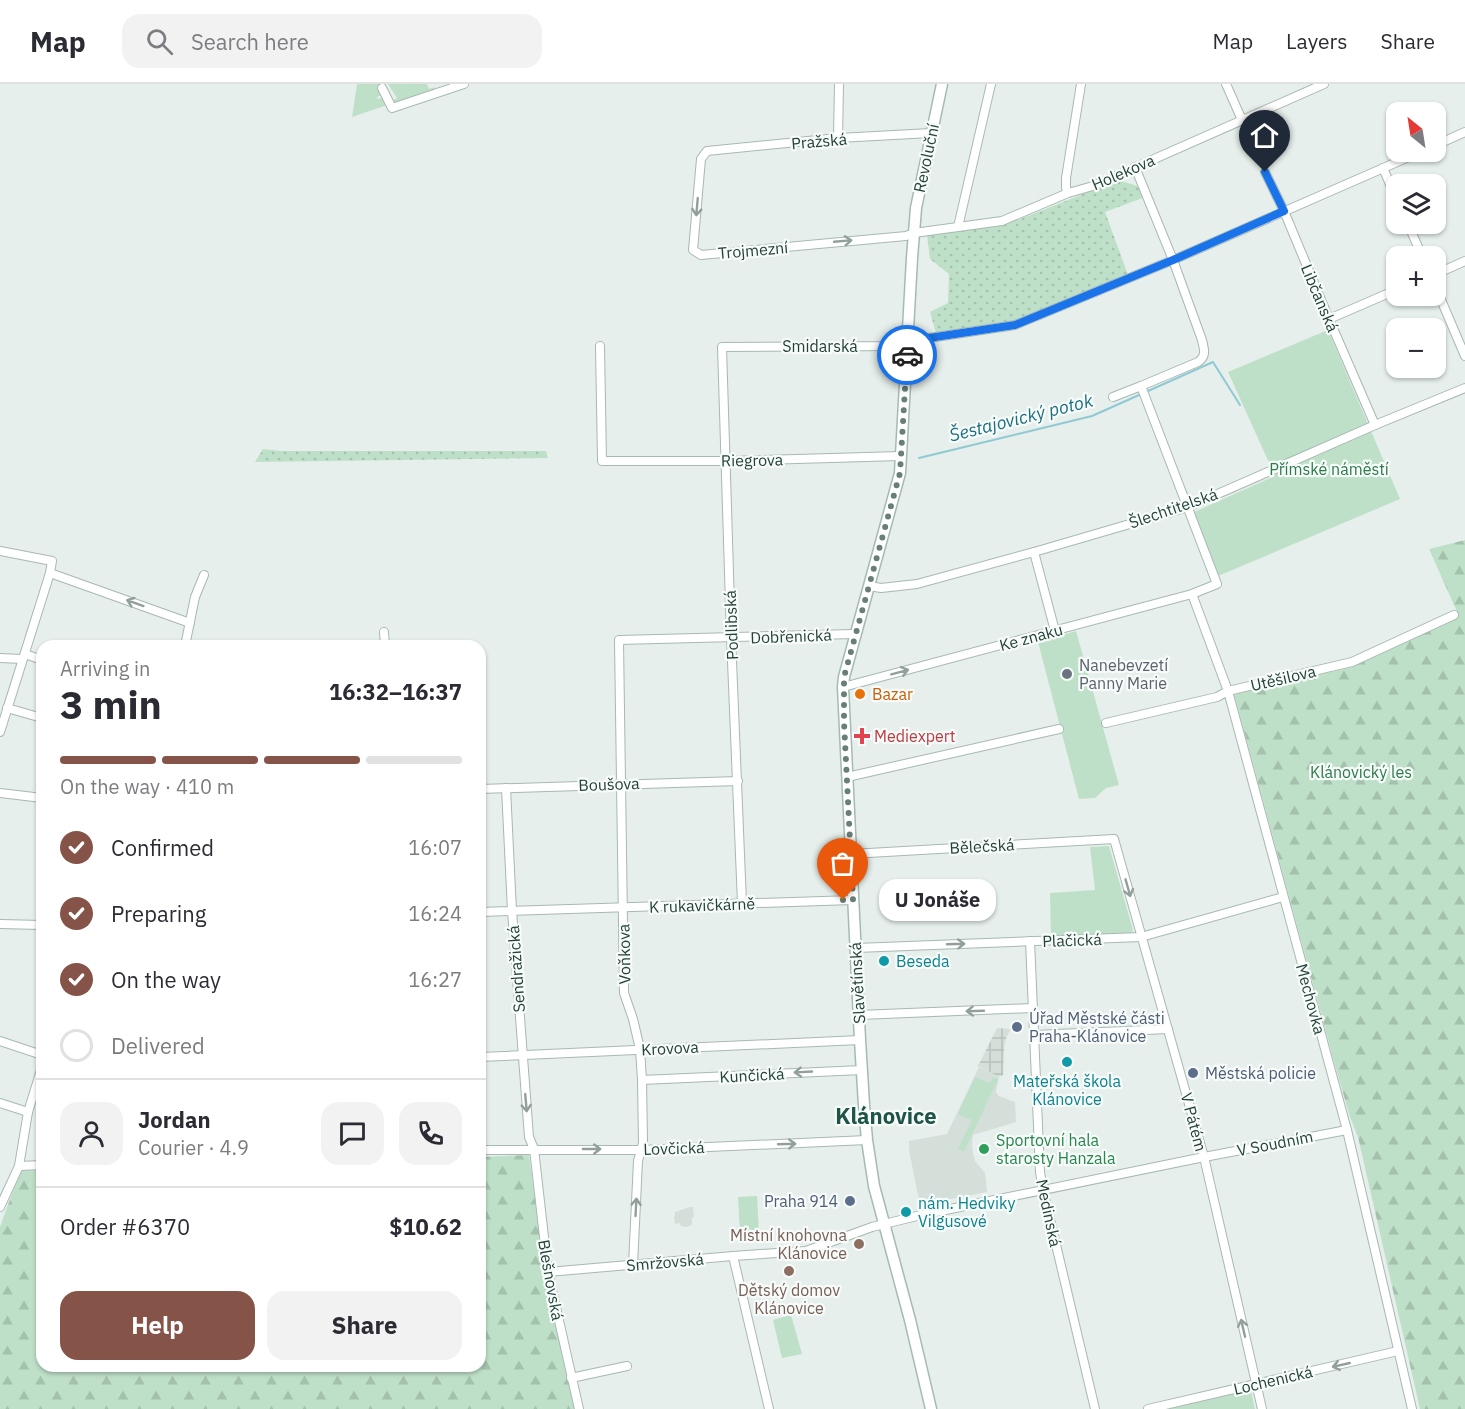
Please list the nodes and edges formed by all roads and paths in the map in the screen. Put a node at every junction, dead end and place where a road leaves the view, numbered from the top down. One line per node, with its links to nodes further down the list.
1 (465, 84): 9 (street)
2 (839, 84): 13 (street)
3 (942, 84): 12 (street, Revoluční)
4 (991, 84): 23 (street)
5 (1081, 84): 21 (street)
6 (1226, 84): 10 (street)
7 (1324, 84): 10 (street, Holekova)
8 (382, 88): 9 (street)
9 (438, 88)
10 (1242, 120): 17 (street, Holekova)
11 (1465, 132): 14 (street)
12 (931, 133): 13 (street, Pražská); 24 (street, Revoluční)
13 (838, 138): 15 (street, Pražská)
14 (1446, 141)
15 (706, 151): 24 (street, Trojmezní, one-way to 24)
16 (1397, 162): 18 (street, Smidarská)
17 (1135, 167): 21 (street, Holekova); 25 (street)
18 (1383, 168): 20 (street); 22 (street, Smidarská)
19 (1265, 172): 22 (street, Libčanská)
20 (1386, 175)
21 (1068, 193): 23 (street, Holekova)
22 (1284, 211): 25 (street, Smidarská); 30 (street, Libčanská)
23 (958, 227): 24 (street, Holekova)
24 (914, 233): 32 (street, Slavětínská)
25 (1173, 260): 32 (street, Smidarská); 36 (street)
26 (1465, 261): 27 (street)
27 (1446, 270)
28 (1386, 294): 30 (street)
29 (1444, 306): 34 (street)
30 (1329, 320): 38 (street, Libčanská)
31 (600, 346): 40 (street, Riegrova)
32 (908, 346): 33 (street, Smidarská); 39 (street, Slavětínská)
33 (722, 347): 40 (street, Podlibská)
34 (1465, 356)
35 (1465, 388): 38 (street, Šlechtitelská)
36 (1143, 392): 37 (street); 41 (street)
37 (1113, 397)
38 (1375, 425): 41 (street, Šlechtitelská)
39 (901, 456): 40 (street, Riegrova); 46 (street, Slavětínská)
40 (725, 461): 53 (street, Podlibská)
41 (1188, 507): 43 (street, Šlechtitelská); 47 (street, Ke znaku)
42 (0, 552): 44 (street)
43 (1034, 552): 46 (street, Šlechtitelská); 50 (street)
44 (50, 573): 49 (street, one-way to 44); 57 (street)
45 (204, 575): 49 (street)
46 (869, 586): 52 (street, Slavětínská)
47 (1192, 594): 50 (street, Ke znaku); 61 (street, Mechovka)
48 (1454, 615): 61 (street, Utěšilova)
49 (190, 623): 54 (street)
50 (1055, 631): 60 (street, Ke znaku, one-way to 50)
51 (384, 632): 55 (street)
52 (855, 634): 53 (street, Dobřenická); 60 (street, Slavětínská)
53 (731, 637): 56 (street, Dobřenická); 68 (street, Podlibská)
54 (186, 640)
55 (385, 640)
56 (619, 640): 69 (street, Voňkova)
57 (23, 657): 58 (street); 59 (street); 62 (street)
58 (0, 658)
59 (36, 659)
60 (843, 687): 67 (street, Slavětínská)
61 (1228, 691): 64 (street, Utěšilova); 76 (street, Mechovka)
62 (7, 708): 63 (street); 66 (street)
63 (36, 716)
64 (1106, 723)
65 (1059, 729): 67 (street)
66 (0, 732)
67 (847, 777): 75 (street, Slavětínská)
68 (738, 781): 69 (street, Boušova); 78 (street, Podlibská)
69 (622, 783): 70 (street, Boušova); 79 (street, Voňkova)
70 (506, 788): 71 (street, Boušova); 80 (street, Sendražická)
71 (486, 789)
72 (0, 793): 73 (street)
73 (36, 797)
74 (1114, 839): 75 (street, Bělečská); 84 (street, V Pátém, one-way to 84)
75 (851, 854): 77 (street, Slavětínská)
76 (1283, 897): 84 (street, Plačická); 102 (street, Mechovka)
77 (853, 900): 78 (street, K rukavičkárně); 86 (street, Slavětínská)
78 (742, 903): 79 (street, K rukavičkárně)
79 (623, 908): 80 (street, K rukavičkárně); 93 (street, Voňkova)
80 (512, 911): 81 (street, K rukavičkárně); 95 (street, Sendražická)
81 (486, 912)
82 (0, 924): 83 (street)
83 (36, 926)
84 (1141, 938): 85 (street, Plačická); 89 (street, V Pátém)
85 (1030, 942): 86 (street, Plačická, one-way to 85); 87 (street, Medinská)
86 (855, 948): 88 (street, Slavětínská)
87 (1033, 1008): 88 (street, one-way to 88); 90 (street, Medinská)
88 (859, 1015): 91 (street, Slavětínská)
89 (1168, 1029): 90 (street); 107 (street, V Pátém)
90 (1035, 1035): 110 (street, Medinská)
91 (860, 1040): 93 (street, Krovova); 97 (street, Slavětínská)
92 (0, 1041): 94 (street)
93 (640, 1049): 95 (street, Krovova); 98 (street, Voňkova)
94 (36, 1053)
95 (523, 1055): 96 (street, Krovova); 104 (street, Sendražická, one-way to 104)
96 (486, 1057)
97 (862, 1070): 98 (street, Kunčická, one-way to 98); 103 (street, Slavětínská)
98 (642, 1080): 106 (street, Voňkova)
99 (36, 1087): 101 (street)
100 (0, 1103): 101 (street)
101 (28, 1112): 109 (street)
102 (1347, 1130): 107 (street, V Soudním); 116 (street, Mechovka)
103 (867, 1140): 106 (street, Lovčická, one-way to 103); 112 (street, Slavětínská)
104 (534, 1149): 105 (street, Lovčická); 106 (street, Lovčická, one-way to 106); 115 (street, Blešnovská)
105 (486, 1150)
106 (642, 1150): 114 (street, Voňkova, one-way to 106)
107 (1204, 1157): 110 (street, V Soudním); 119 (street, V Pátém, one-way to 107)
108 (36, 1165): 109 (street)
109 (19, 1166): 111 (street)
110 (1043, 1190): 112 (street, V Soudním); 123 (street, Medinská)
111 (0, 1207)
112 (885, 1224): 113 (street, Smržovská); 122 (street, Slavětínská)
113 (733, 1256): 114 (street, Smržovská); 121 (street)
114 (633, 1265): 115 (street, Smržovská)
115 (548, 1272): 118 (street, Blešnovská)
116 (1398, 1351): 119 (street, Lochenická, one-way to 119); 126 (street, Mechovka)
117 (627, 1366): 118 (street)
118 (572, 1378): 120 (street, Blešnovská)
119 (1256, 1385): 124 (street, Lochenická); 125 (street, V Pátém)
120 (579, 1409)
121 (769, 1409)
122 (931, 1409)
123 (1095, 1409)
124 (1148, 1409)
125 (1262, 1409)
126 (1412, 1409)

